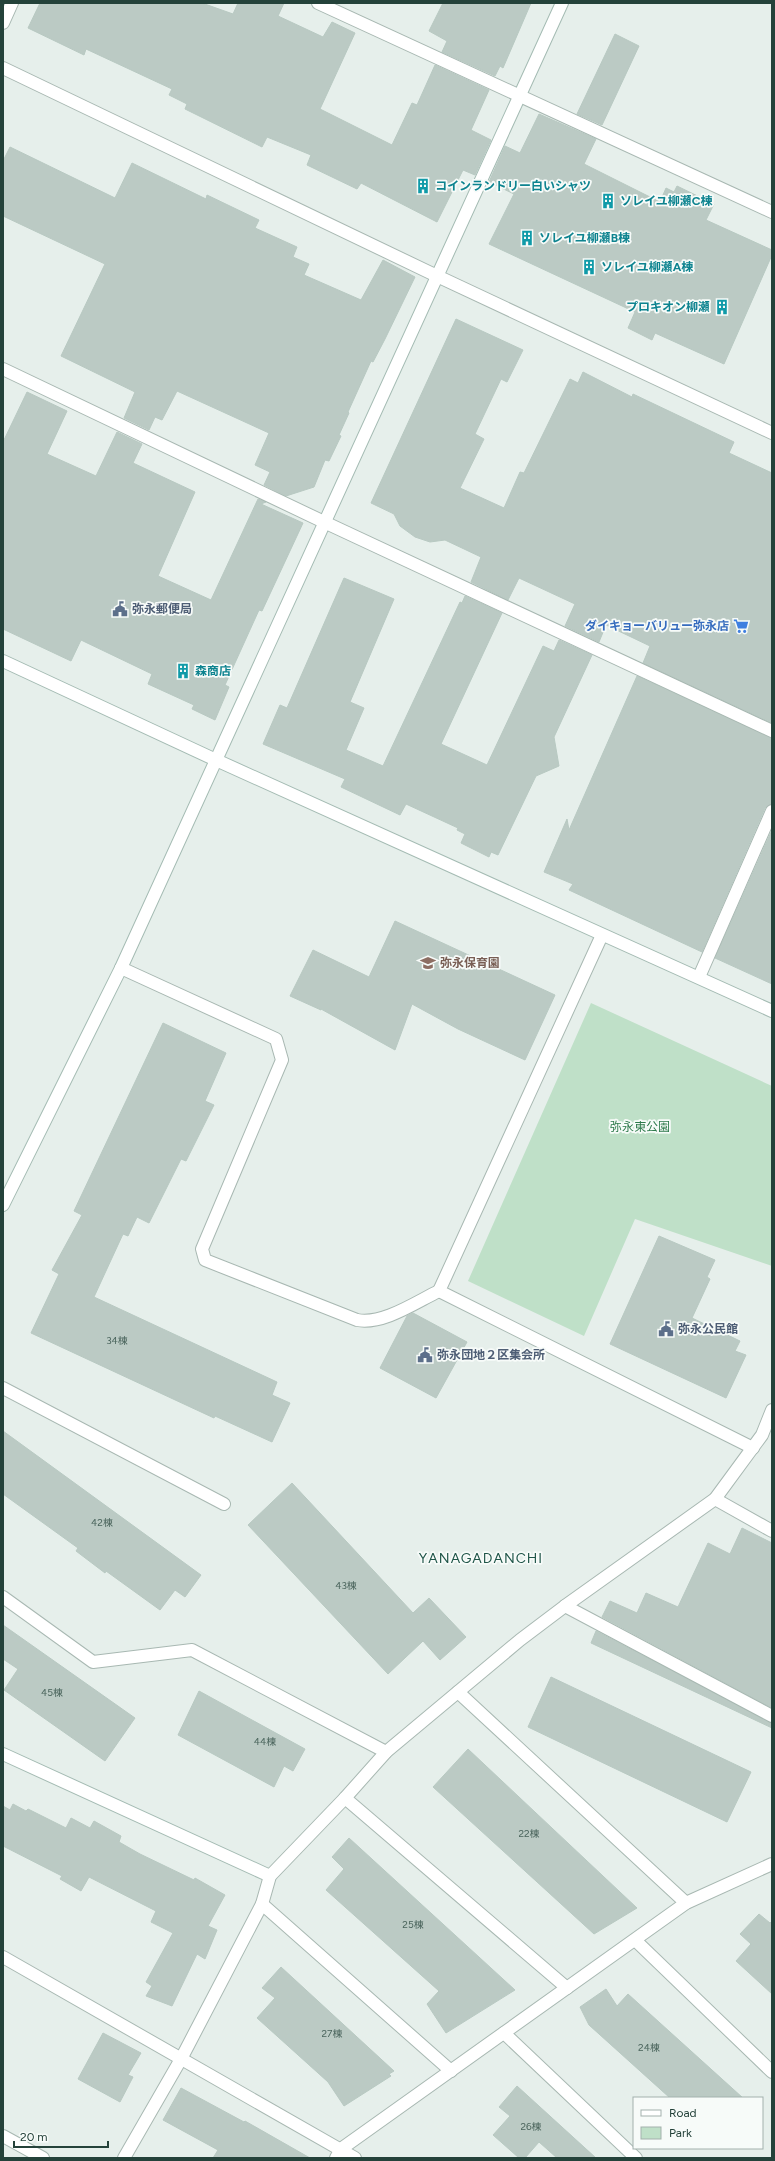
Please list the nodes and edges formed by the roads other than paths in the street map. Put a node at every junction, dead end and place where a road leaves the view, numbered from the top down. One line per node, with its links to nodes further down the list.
1 (12, 3): 4 (street)
2 (318, 3): 6 (street)
3 (562, 3): 6 (street)
4 (3, 23)
5 (3, 68): 8 (street)
6 (520, 96): 7 (street); 8 (street)
7 (772, 212)
8 (437, 276): 10 (street); 11 (street)
9 (3, 369): 11 (street)
10 (772, 433)
11 (324, 522): 13 (street); 14 (street)
12 (3, 661): 14 (street)
13 (772, 730)
14 (216, 760): 16 (street); 17 (street)
15 (772, 811): 18 (street)
16 (602, 935): 18 (street); 21 (street)
17 (121, 968): 20 (street); 21 (street)
18 (699, 977): 19 (street)
19 (772, 1010)
20 (3, 1205)
21 (439, 1291): 24 (street)
22 (3, 1388): 26 (street)
23 (772, 1410): 24 (street)
24 (753, 1448): 25 (street)
25 (715, 1499): 27 (street); 29 (street)
26 (224, 1504)
27 (772, 1531)
28 (3, 1597): 32 (street)
29 (565, 1606): 30 (street); 31 (street)
30 (458, 1692): 32 (street); 37 (street)
31 (772, 1716)
32 (386, 1752): 34 (street)
33 (3, 1754): 36 (street)
34 (346, 1798): 36 (street); 41 (street)
35 (772, 1864): 37 (street)
36 (270, 1876): 38 (street)
37 (686, 1903): 39 (street)
38 (262, 1904): 43 (street); 44 (street)
39 (635, 1940): 41 (street); 45 (street)
40 (3, 1957): 43 (street)
41 (567, 1988): 42 (street)
42 (504, 2033): 44 (street); 51 (street)
43 (181, 2059): 47 (street); 49 (street)
44 (451, 2071): 47 (street)
45 (772, 2072)
46 (3, 2136): 48 (street)
47 (338, 2154): 50 (street)
48 (44, 2158)
49 (124, 2158)
50 (356, 2158)
51 (636, 2158)

